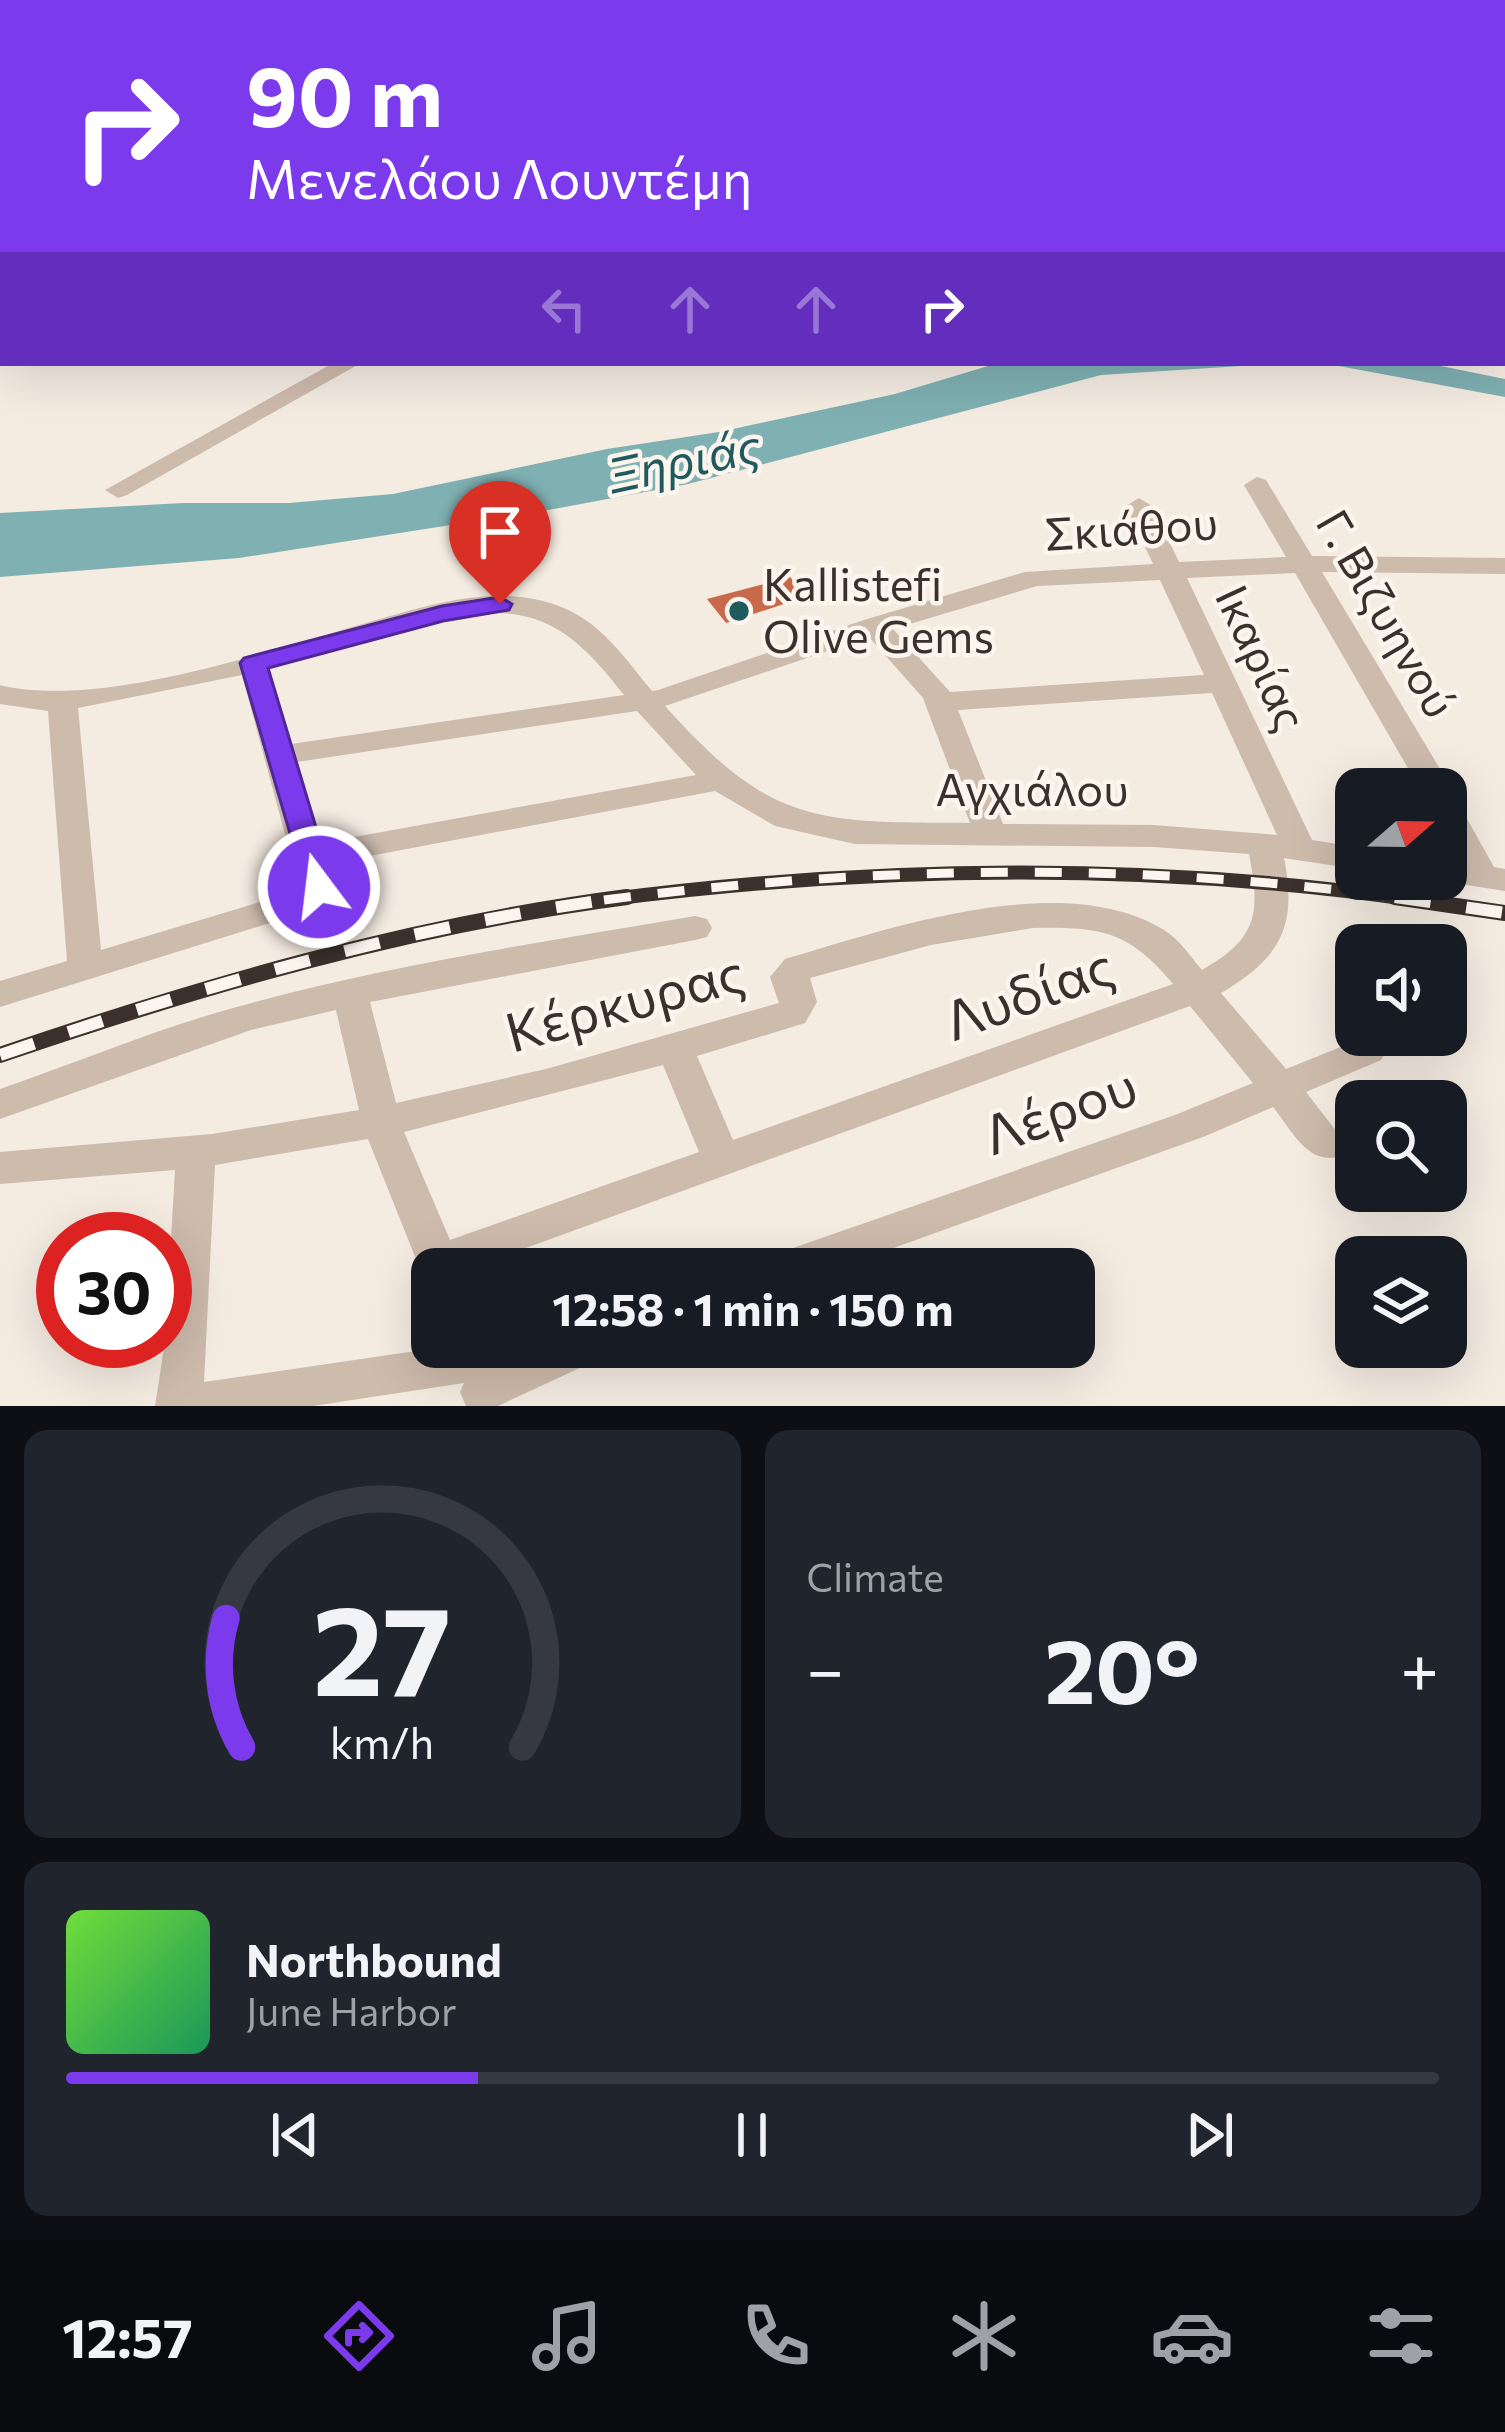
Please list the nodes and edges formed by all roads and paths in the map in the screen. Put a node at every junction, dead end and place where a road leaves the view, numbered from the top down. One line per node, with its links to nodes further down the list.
1 (345, 366): 3 (street)
2 (1258, 485): 5 (street, Γ. Βιζυηνού)
3 (118, 490)
4 (1139, 506): 7 (street, Ικαρίας)
5 (1306, 564): 6 (street, Σκιάθου); 7 (street, Σκιάθου); 16 (street, Γ. Βιζυηνού)
6 (1505, 566)
7 (1171, 570): 8 (street, Σκιάθου); 10 (street, Ικαρίας)
8 (874, 626): 13 (street, Σκιάθου); 14 (street)
9 (253, 663): 12 (street, Αγχιάλου); 13 (street, Αγχιάλου); 15 (street)
10 (1223, 683): 14 (street); 20 (street, Ικαρίας)
11 (0, 694): 12 (street, Αγχιάλου)
12 (62, 700): 25 (street)
13 (645, 701): 15 (street, Σκιάθου); 17 (street, Αγχιάλου)
14 (940, 702): 18 (street)
15 (281, 755): 22 (street)
16 (1424, 768)
17 (717, 782): 18 (street, Αγχιάλου); 22 (street)
18 (991, 835): 20 (street, Αγχιάλου)
19 (1467, 839): 23 (street)
20 (1282, 846): 21 (street, Αγχιάλου); 26 (street, Λυδίας)
21 (1335, 855)
22 (311, 856): 25 (street)
23 (1494, 879)
24 (695, 928): 27 (street, Κέρκυρας)
25 (85, 966): 28 (street)
26 (1200, 988): 29 (street, Κέρκυρας); 31 (street); 36 (street, Λυδίας)
27 (350, 993): 32 (street, Κέρκυρας); 33 (street)
28 (0, 994)
29 (675, 1049): 33 (street, Κέρκυρας); 36 (street)
30 (1354, 1056): 31 (street, Λέρου)
31 (1282, 1086): 34 (street); 40 (street, Λέρου)
32 (0, 1104)
33 (382, 1125): 35 (street, Κέρκυρας); 38 (street)
34 (1327, 1144)
35 (196, 1153): 37 (street, Κέρκυρας); 43 (street)
36 (722, 1160): 39 (street, Λυδίας)
37 (0, 1168)
38 (432, 1248)
39 (485, 1248)
40 (844, 1248)
41 (509, 1368): 42 (street)
42 (478, 1377): 43 (street)
43 (180, 1406)

